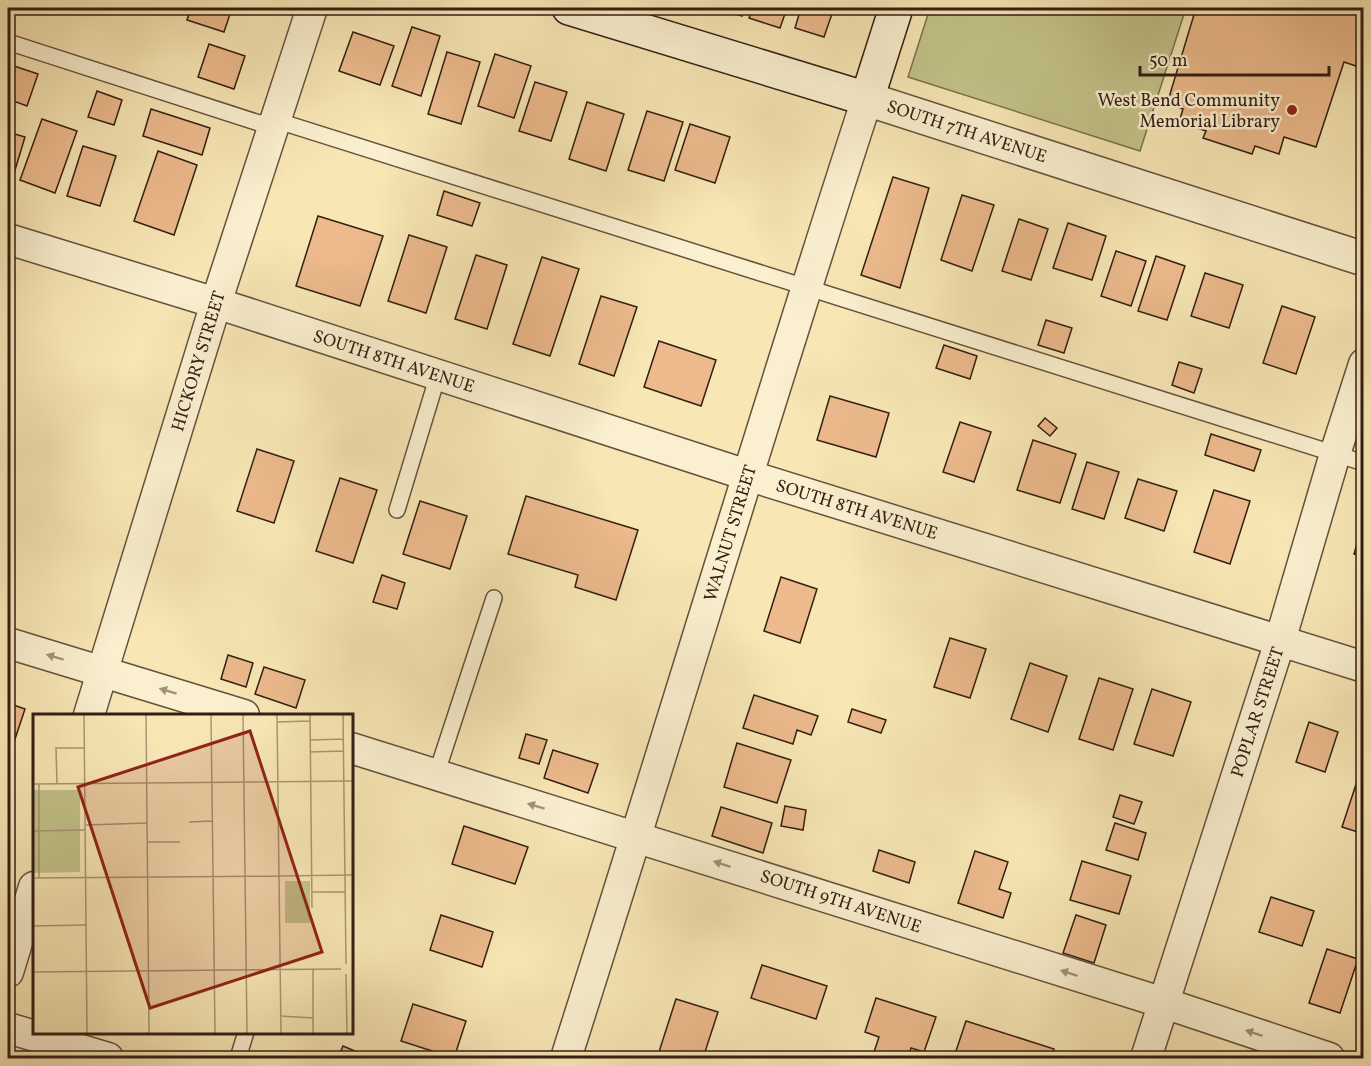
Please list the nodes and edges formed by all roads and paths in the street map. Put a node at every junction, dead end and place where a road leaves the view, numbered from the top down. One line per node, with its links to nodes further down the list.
1 (312, 8): 6 (street, HICKORY STREET)
2 (569, 8): 5 (street, SOUTH 7TH AVENUE)
3 (896, 8): 5 (street, WALNUT STREET)
4 (8, 42): 6 (lane)
5 (867, 99): 8 (street, SOUTH 7TH AVENUE); 9 (street, WALNUT STREET)
6 (275, 120): 9 (lane); 10 (street, HICKORY STREET)
7 (8, 239): 10 (street, SOUTH 8TH AVENUE)
8 (1364, 259)
9 (807, 288): 13 (lane); 15 (street, WALNUT STREET)
10 (216, 303): 12 (street, SOUTH 8TH AVENUE); 21 (street, HICKORY STREET)
11 (1364, 364): 13 (street, POPLAR STREET)
12 (438, 375): 15 (street, SOUTH 8TH AVENUE); 16 (lane)
13 (1335, 454): 14 (lane); 18 (street, POPLAR STREET)
14 (1364, 463)
15 (747, 475): 18 (street, SOUTH 8TH AVENUE); 26 (street, WALNUT STREET)
16 (397, 510)
17 (494, 598): 25 (lane)
18 (1280, 641): 20 (street, SOUTH 8TH AVENUE); 29 (street, POPLAR STREET)
19 (8, 643): 21 (street, one-way to 19)
20 (1364, 667)
21 (103, 671): 22 (street, HICKORY STREET); 23 (street, one-way to 21)
22 (89, 714)
23 (241, 714)
24 (352, 748): 25 (street, SOUTH 9TH AVENUE)
25 (436, 775): 26 (street, SOUTH 9TH AVENUE, one-way to 25)
26 (637, 837): 29 (street, SOUTH 9TH AVENUE, one-way to 26); 34 (street, WALNUT STREET)
27 (33, 890): 28 (street)
28 (8, 972)
29 (1164, 1003): 35 (street, POPLAR STREET); 36 (street, SOUTH 9TH AVENUE, one-way to 29)
30 (8, 1028): 32 (street)
31 (246, 1033): 33 (lane)
32 (108, 1059)
33 (238, 1059)
34 (566, 1059)
35 (1146, 1059)
36 (1329, 1059)

